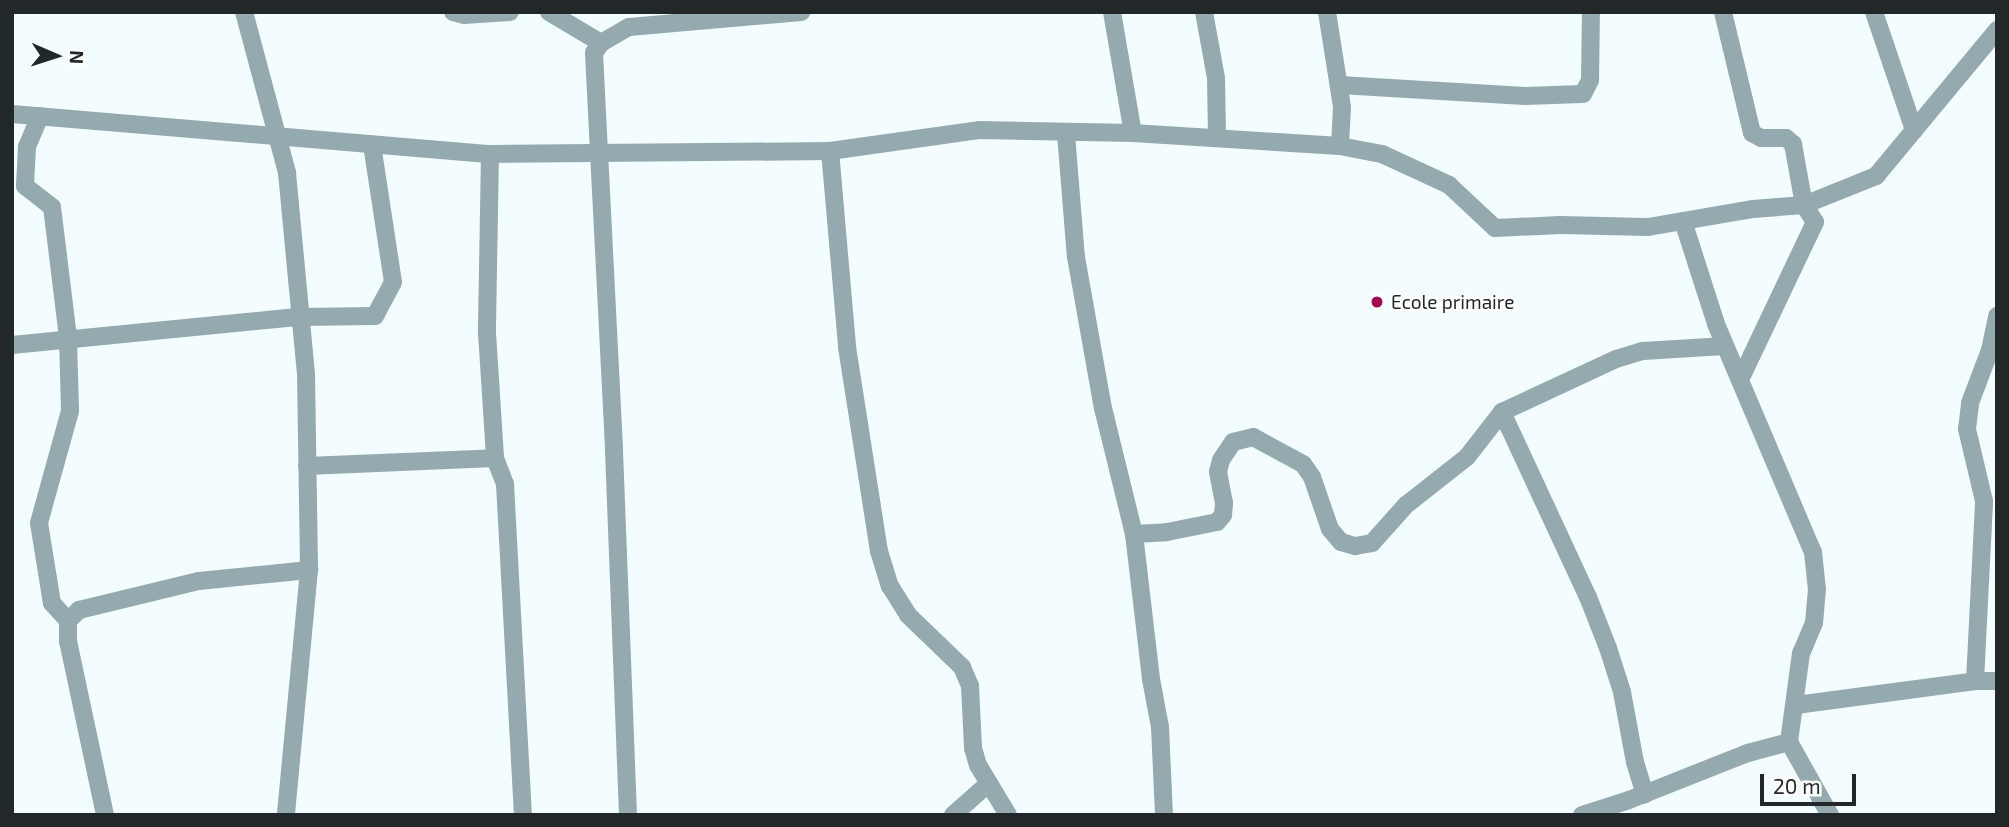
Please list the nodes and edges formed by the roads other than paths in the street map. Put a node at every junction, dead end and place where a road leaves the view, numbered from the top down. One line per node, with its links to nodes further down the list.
1 (244, 12): 21 (street)
2 (453, 12): 3 (street)
3 (509, 12)
4 (549, 12): 13 (street)
5 (801, 12): 13 (street)
6 (1112, 12): 19 (street)
7 (1204, 12): 22 (street)
8 (1327, 12): 15 (street)
9 (1591, 12): 15 (street)
10 (1723, 12): 28 (street)
11 (1874, 12): 18 (street)
12 (1997, 30): 14 (street)
13 (601, 43): 26 (street)
14 (1991, 51): 18 (street)
15 (1340, 85): 24 (street)
16 (12, 114): 17 (street)
17 (40, 116): 21 (street); 32 (street)
18 (1914, 130): 28 (street)
19 (1133, 133): 20 (street); 22 (street)
20 (1066, 134): 25 (street); 39 (street)
21 (279, 135): 23 (street); 31 (street)
22 (1217, 138): 24 (street)
23 (372, 145): 27 (street); 31 (street)
24 (1340, 146): 29 (street)
25 (831, 151): 26 (street); 46 (street)
26 (600, 153): 27 (street); 51 (street)
27 (490, 154): 37 (street)
28 (1804, 205): 29 (street); 35 (street)
29 (1683, 221): 34 (street)
30 (1997, 316): 42 (street)
31 (300, 317): 32 (street); 38 (street)
32 (68, 338): 33 (street); 41 (street)
33 (12, 345)
34 (1725, 346): 35 (street); 36 (street)
35 (1740, 380): 44 (street)
36 (1502, 412): 39 (street); 47 (street)
37 (495, 458): 38 (street); 50 (street)
38 (307, 466): 40 (street)
39 (1134, 534): 54 (street)
40 (309, 570): 41 (street); 49 (street)
41 (68, 621): 48 (street)
42 (1975, 681): 43 (street); 44 (street)
43 (1997, 681)
44 (1796, 705): 45 (street)
45 (1789, 742): 47 (street); 56 (street)
46 (989, 783): 52 (street); 53 (street)
47 (1645, 793): 55 (street)
48 (105, 815)
49 (286, 815)
50 (523, 815)
51 (628, 815)
52 (953, 815)
53 (1009, 815)
54 (1164, 815)
55 (1582, 815)
56 (1830, 815)

